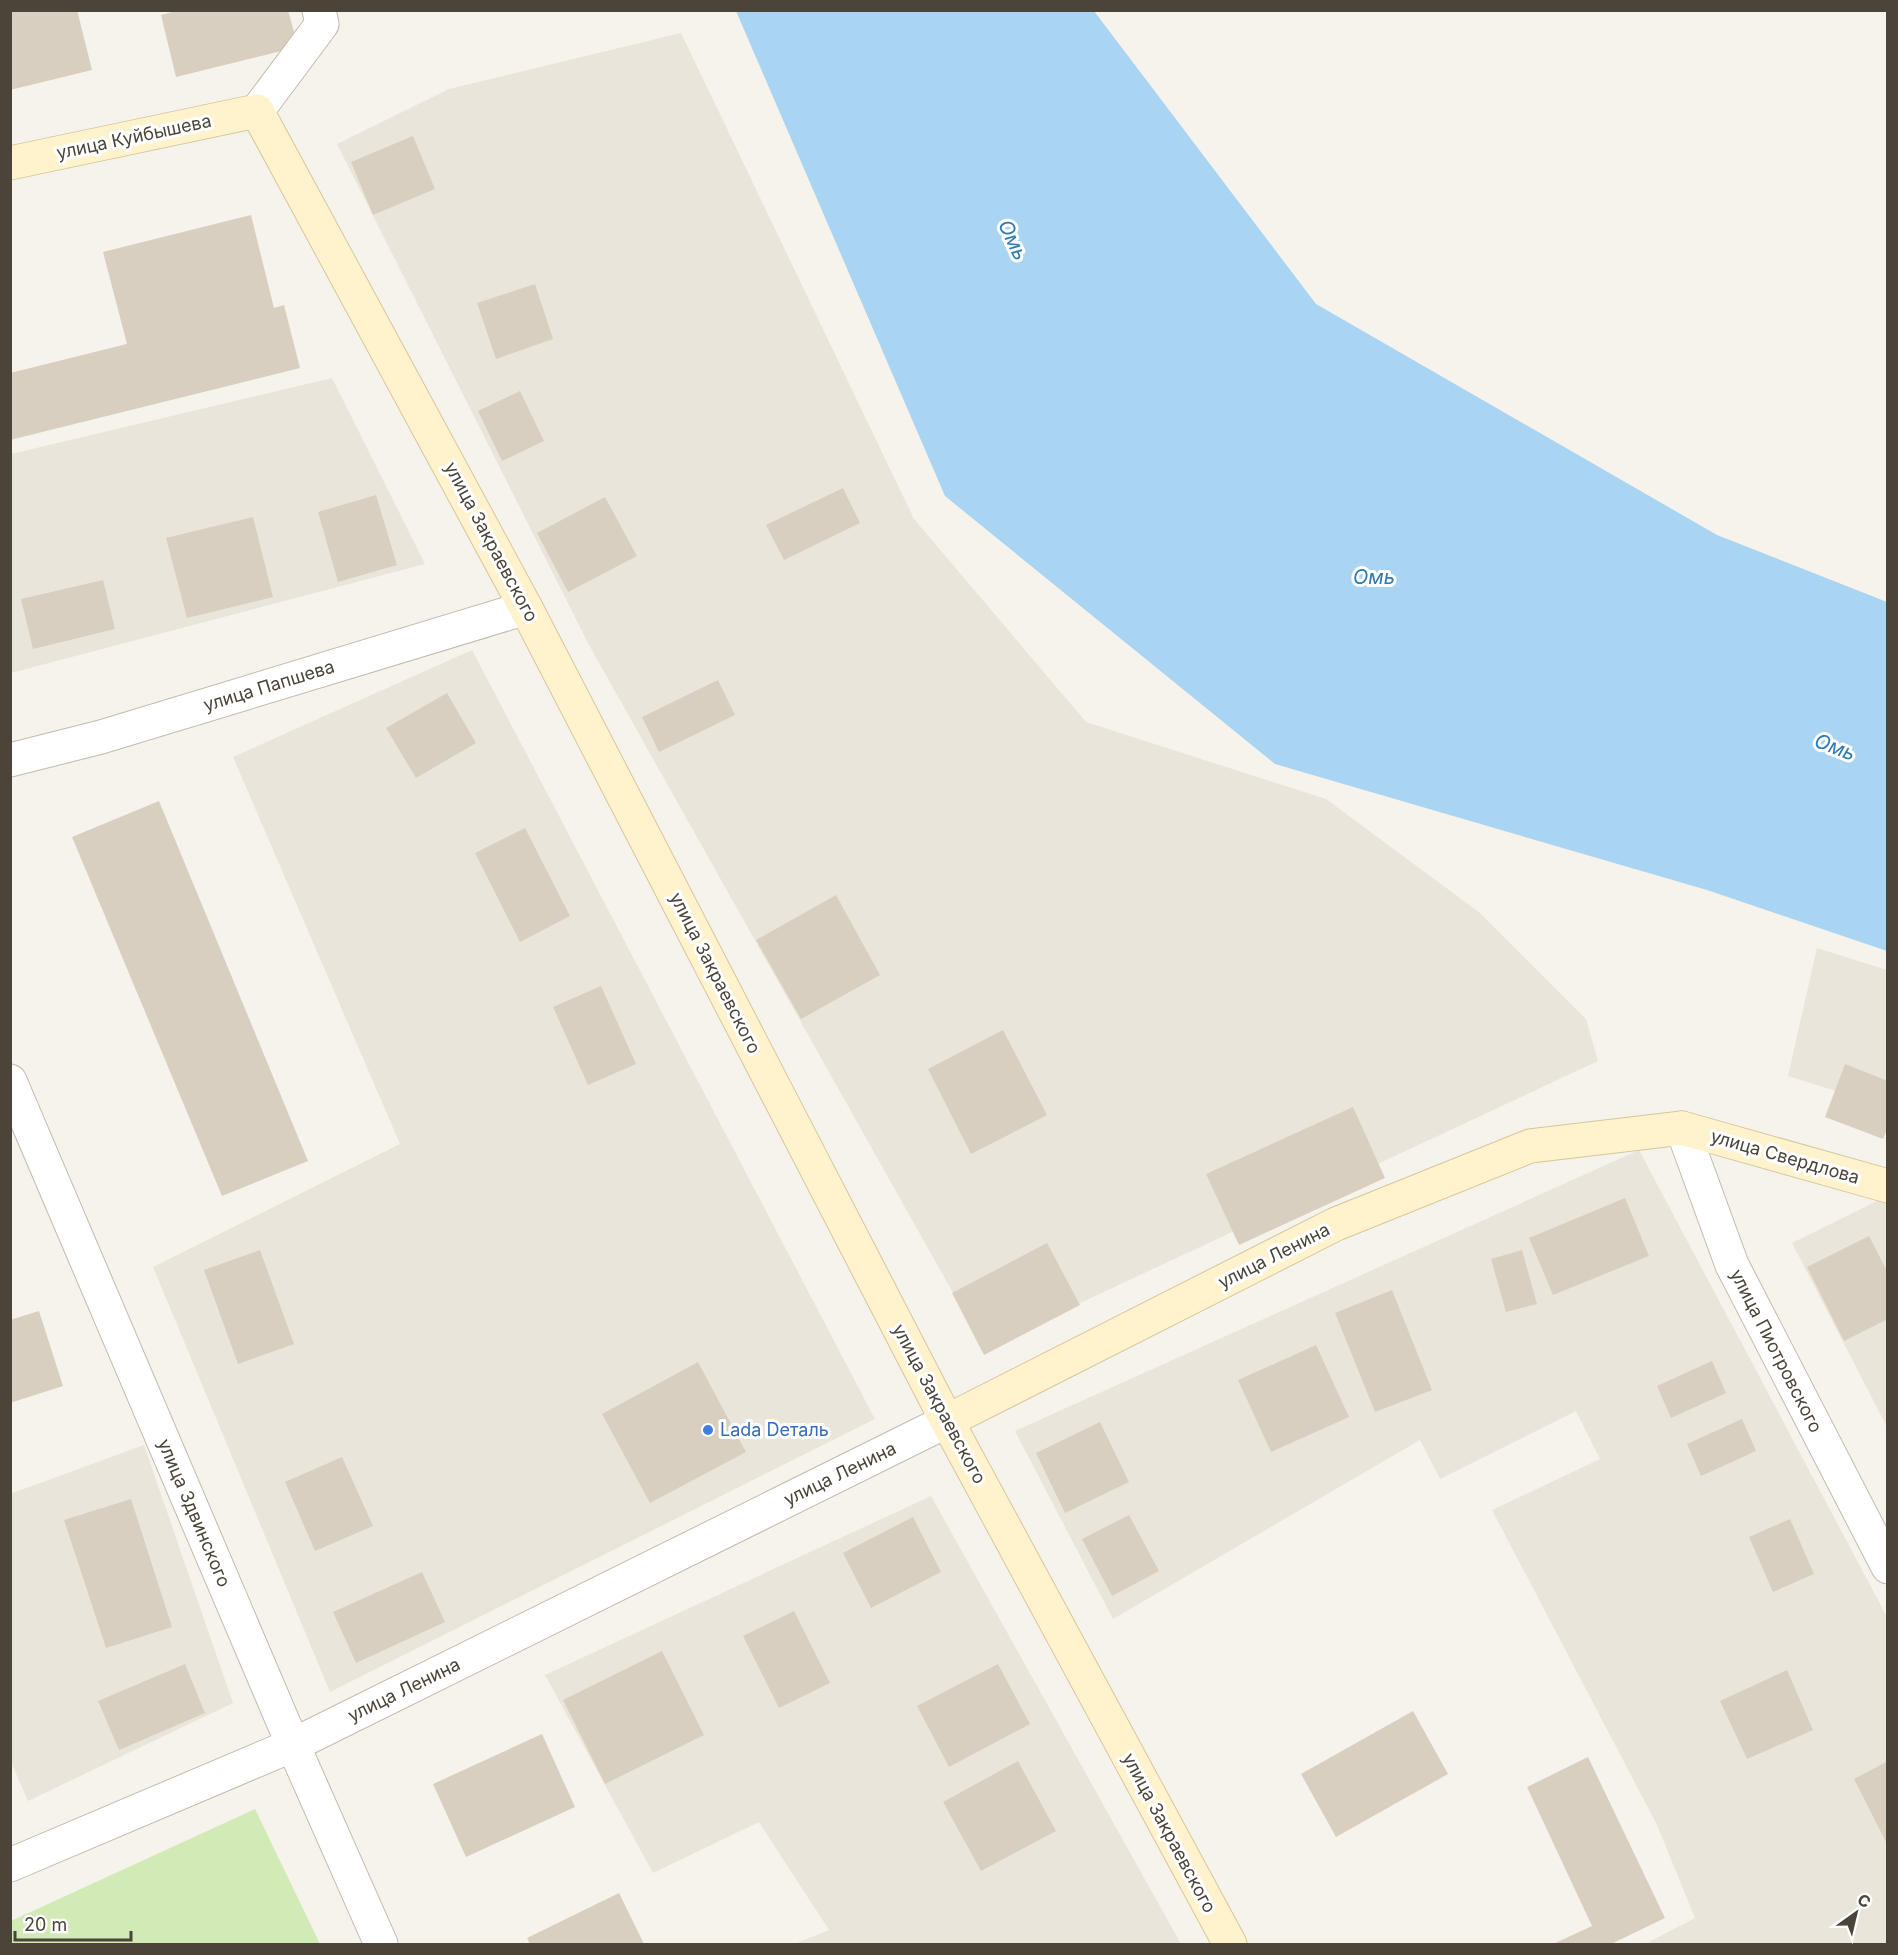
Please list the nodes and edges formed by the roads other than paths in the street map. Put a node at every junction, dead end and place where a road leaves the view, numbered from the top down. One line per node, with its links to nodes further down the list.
1 (320, 10): 2 (street)
2 (257, 111): 3 (street, улица Куйбышева); 4 (street, улица Закраевского)
3 (10, 163)
4 (526, 608): 5 (street, улица Папшева); 9 (street, улица Закраевского)
5 (10, 760)
6 (10, 1081): 11 (street, улица Здвинского)
7 (1682, 1128): 8 (street, улица Свердлова); 9 (street, улица Ленина); 10 (street, улица Пиотровского)
8 (1887, 1186)
9 (947, 1421): 11 (street, улица Ленина); 14 (street, улица Закраевского)
10 (1887, 1567)
11 (293, 1745): 12 (street, улица Ленина); 13 (street, улица Здвинского)
12 (10, 1865)
13 (381, 1944)
14 (1230, 1944)

